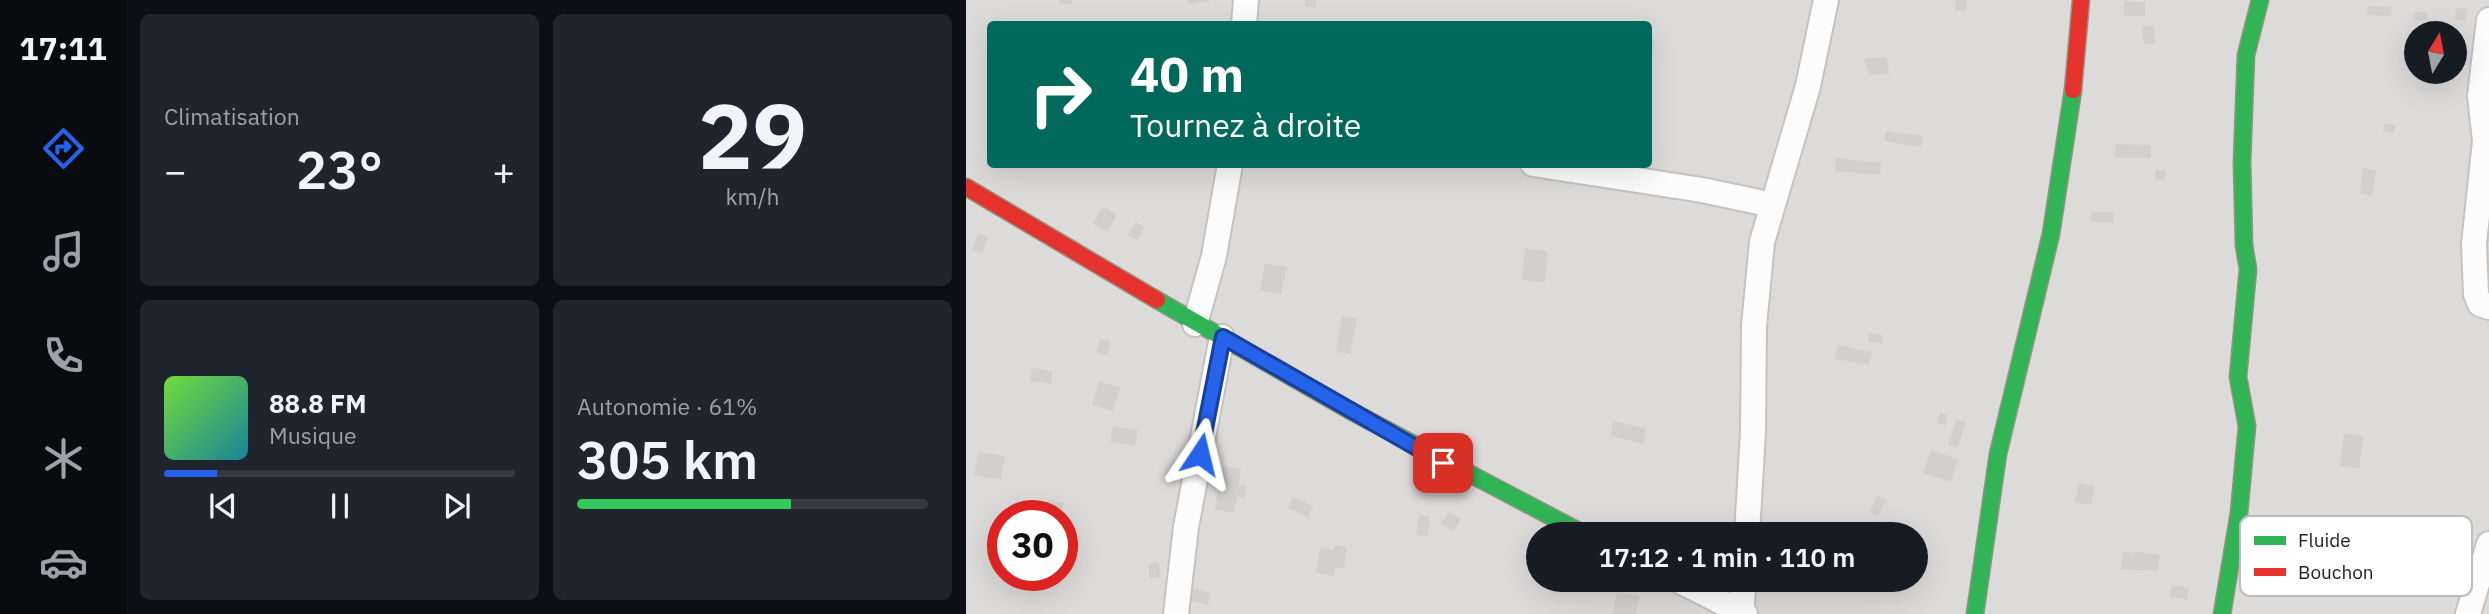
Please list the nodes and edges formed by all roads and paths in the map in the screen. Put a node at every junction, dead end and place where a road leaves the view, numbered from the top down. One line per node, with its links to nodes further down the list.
1 (1246, 0): 6 (street)
2 (1826, 0): 10 (street)
3 (2081, 0): 21 (street)
4 (2260, 0): 22 (street)
5 (2489, 20): 11 (street)
6 (1244, 21)
7 (1229, 168): 12 (street)
8 (1559, 168): 10 (street)
9 (966, 187): 12 (street)
10 (1773, 205): 15 (street)
11 (2489, 307)
12 (1195, 324): 13 (street)
13 (1223, 337): 14 (street); 19 (street)
14 (1560, 522)
15 (1748, 522)
16 (2489, 544): 23 (street)
17 (1701, 592): 20 (street)
18 (1744, 592): 20 (street)
19 (1176, 614)
20 (1743, 614)
21 (1975, 614)
22 (2222, 614)
23 (2469, 614)

